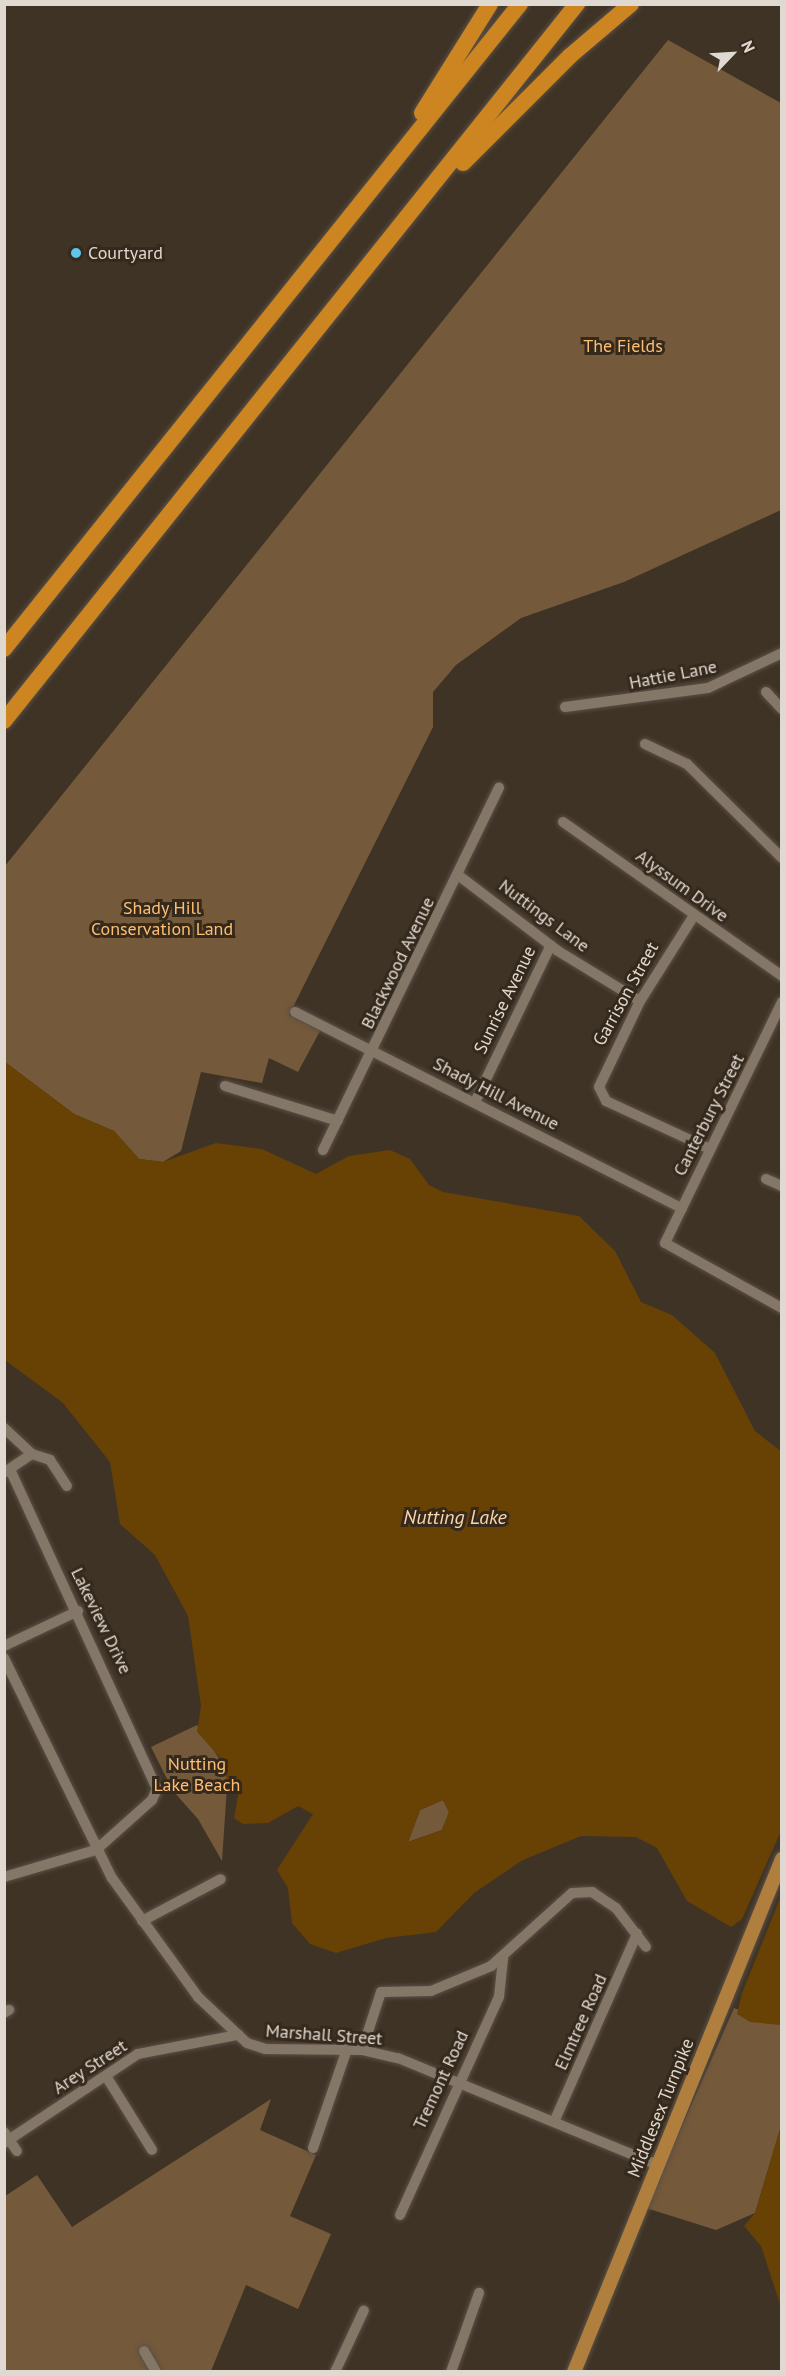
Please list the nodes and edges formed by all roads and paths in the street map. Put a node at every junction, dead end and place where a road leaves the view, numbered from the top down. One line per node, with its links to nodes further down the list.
1 (490, 4): 5 (highway)
2 (520, 4): 5 (highway)
3 (578, 4): 6 (highway)
4 (631, 4): 6 (highway)
5 (378, 181): 7 (highway)
6 (405, 221): 12 (highway)
7 (4, 649)
8 (782, 653): 10 (street, Hattie Lane)
9 (766, 692): 11 (street)
10 (565, 707)
11 (782, 709)
12 (4, 721)
13 (645, 744): 16 (street)
14 (499, 787): 17 (street, Blackwood Avenue)
15 (563, 822): 18 (street, Alyssum Drive)
16 (782, 858)
17 (458, 875): 19 (street, Nuttings Lane); 24 (street, Blackwood Avenue)
18 (693, 917): 20 (street, Alyssum Drive); 21 (street, Garrison Street)
19 (550, 945): 21 (street, Nuttings Lane); 26 (street, Sunrise Avenue)
20 (782, 976)
21 (640, 1001): 28 (street, Garrison Street)
22 (782, 1002): 28 (street, Canterbury Street)
23 (295, 1012): 24 (street, Shady Hill Avenue)
24 (374, 1051): 26 (street, Shady Hill Avenue); 27 (street, Blackwood Avenue)
25 (225, 1086): 27 (street)
26 (475, 1102): 32 (street, Shady Hill Avenue)
27 (338, 1121): 29 (street, Blackwood Avenue)
28 (710, 1149): 32 (street, Canterbury Street)
29 (323, 1150)
30 (766, 1179): 31 (street)
31 (782, 1186)
32 (682, 1208): 33 (street, Canterbury Street)
33 (782, 1308)
34 (4, 1428): 35 (street)
35 (32, 1454): 36 (street); 37 (street)
36 (7, 1471): 38 (street, Lakeview Drive)
37 (67, 1486)
38 (78, 1611): 39 (street); 41 (street, Lakeview Drive)
39 (4, 1647)
40 (4, 1658): 41 (street, Marshall Street)
41 (96, 1850): 43 (street); 45 (street, Marshall Street)
42 (782, 1859): 59 (main road, Middlesex Turnpike)
43 (4, 1877)
44 (220, 1879): 45 (street)
45 (142, 1921): 49 (street, Marshall Street)
46 (637, 1934): 47 (street); 48 (street); 54 (street, Elmtree Road)
47 (646, 1947)
48 (503, 1958): 51 (street); 53 (street, Tremont Road)
49 (238, 2035): 50 (street, Marshall Street); 52 (street, Arey Street)
50 (347, 2049): 51 (street, Marshall Street); 56 (street)
51 (362, 2050): 53 (street, Marshall Street)
52 (106, 2076): 55 (street, Arey Street); 57 (street)
53 (457, 2082): 54 (street, Marshall Street); 60 (street, Tremont Road)
54 (554, 2122): 59 (street, Marshall Street)
55 (6, 2138): 58 (street)
56 (313, 2148)
57 (152, 2150)
58 (17, 2151)
59 (657, 2165): 67 (main road, Middlesex Turnpike)
60 (400, 2215)
61 (479, 2293): 66 (street)
62 (364, 2310): 65 (street)
63 (144, 2351): 64 (street)
64 (156, 2372)
65 (335, 2372)
66 (451, 2372)
67 (574, 2372)

